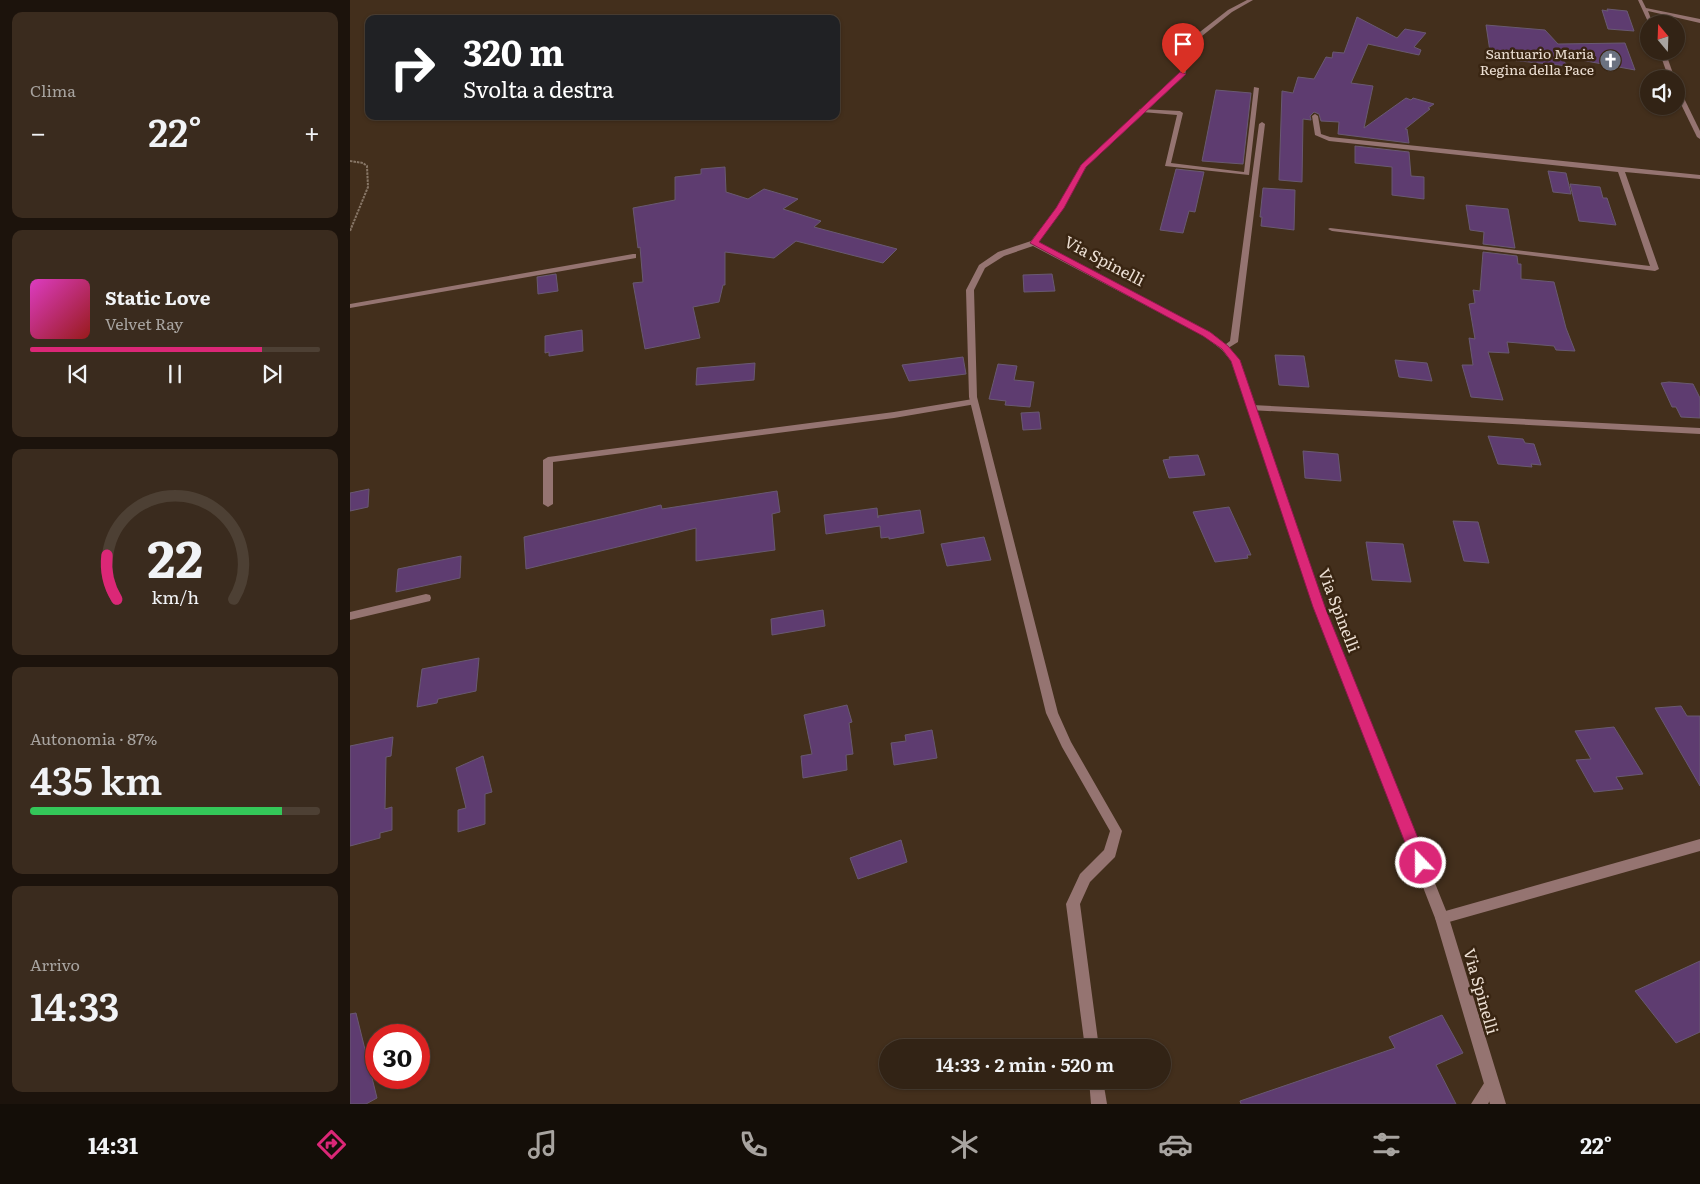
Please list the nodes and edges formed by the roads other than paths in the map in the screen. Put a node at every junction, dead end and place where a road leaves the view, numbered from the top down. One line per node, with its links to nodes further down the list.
1 (1251, 0): 8 (street)
2 (1640, 0): 3 (street)
3 (1645, 9): 4 (street); 5 (street)
4 (1647, 15)
5 (1700, 21)
6 (1256, 88): 8 (street)
7 (1685, 106): 11 (street)
8 (1142, 110): 15 (street)
9 (1315, 116): 12 (street)
10 (1262, 124): 18 (street)
11 (1700, 137)
12 (1621, 170): 13 (street); 14 (street)
13 (1700, 177)
14 (1332, 229)
15 (1034, 243): 18 (street, Via Spinelli); 19 (street)
16 (633, 256): 17 (street)
17 (350, 306)
18 (1225, 348): 20 (street, Via Spinelli)
19 (973, 402): 22 (street); 27 (street)
20 (1252, 408): 21 (street); 26 (street, Via Spinelli)
21 (1700, 431)
22 (548, 504)
23 (426, 598): 24 (street)
24 (350, 616)
25 (1700, 845): 26 (street)
26 (1442, 918): 28 (street, Via Spinelli)
27 (1091, 1039)
28 (1491, 1085): 31 (street); 32 (street, Via Spinelli)
29 (1097, 1089): 30 (street)
30 (1099, 1104)
31 (1479, 1104)
32 (1498, 1104)

